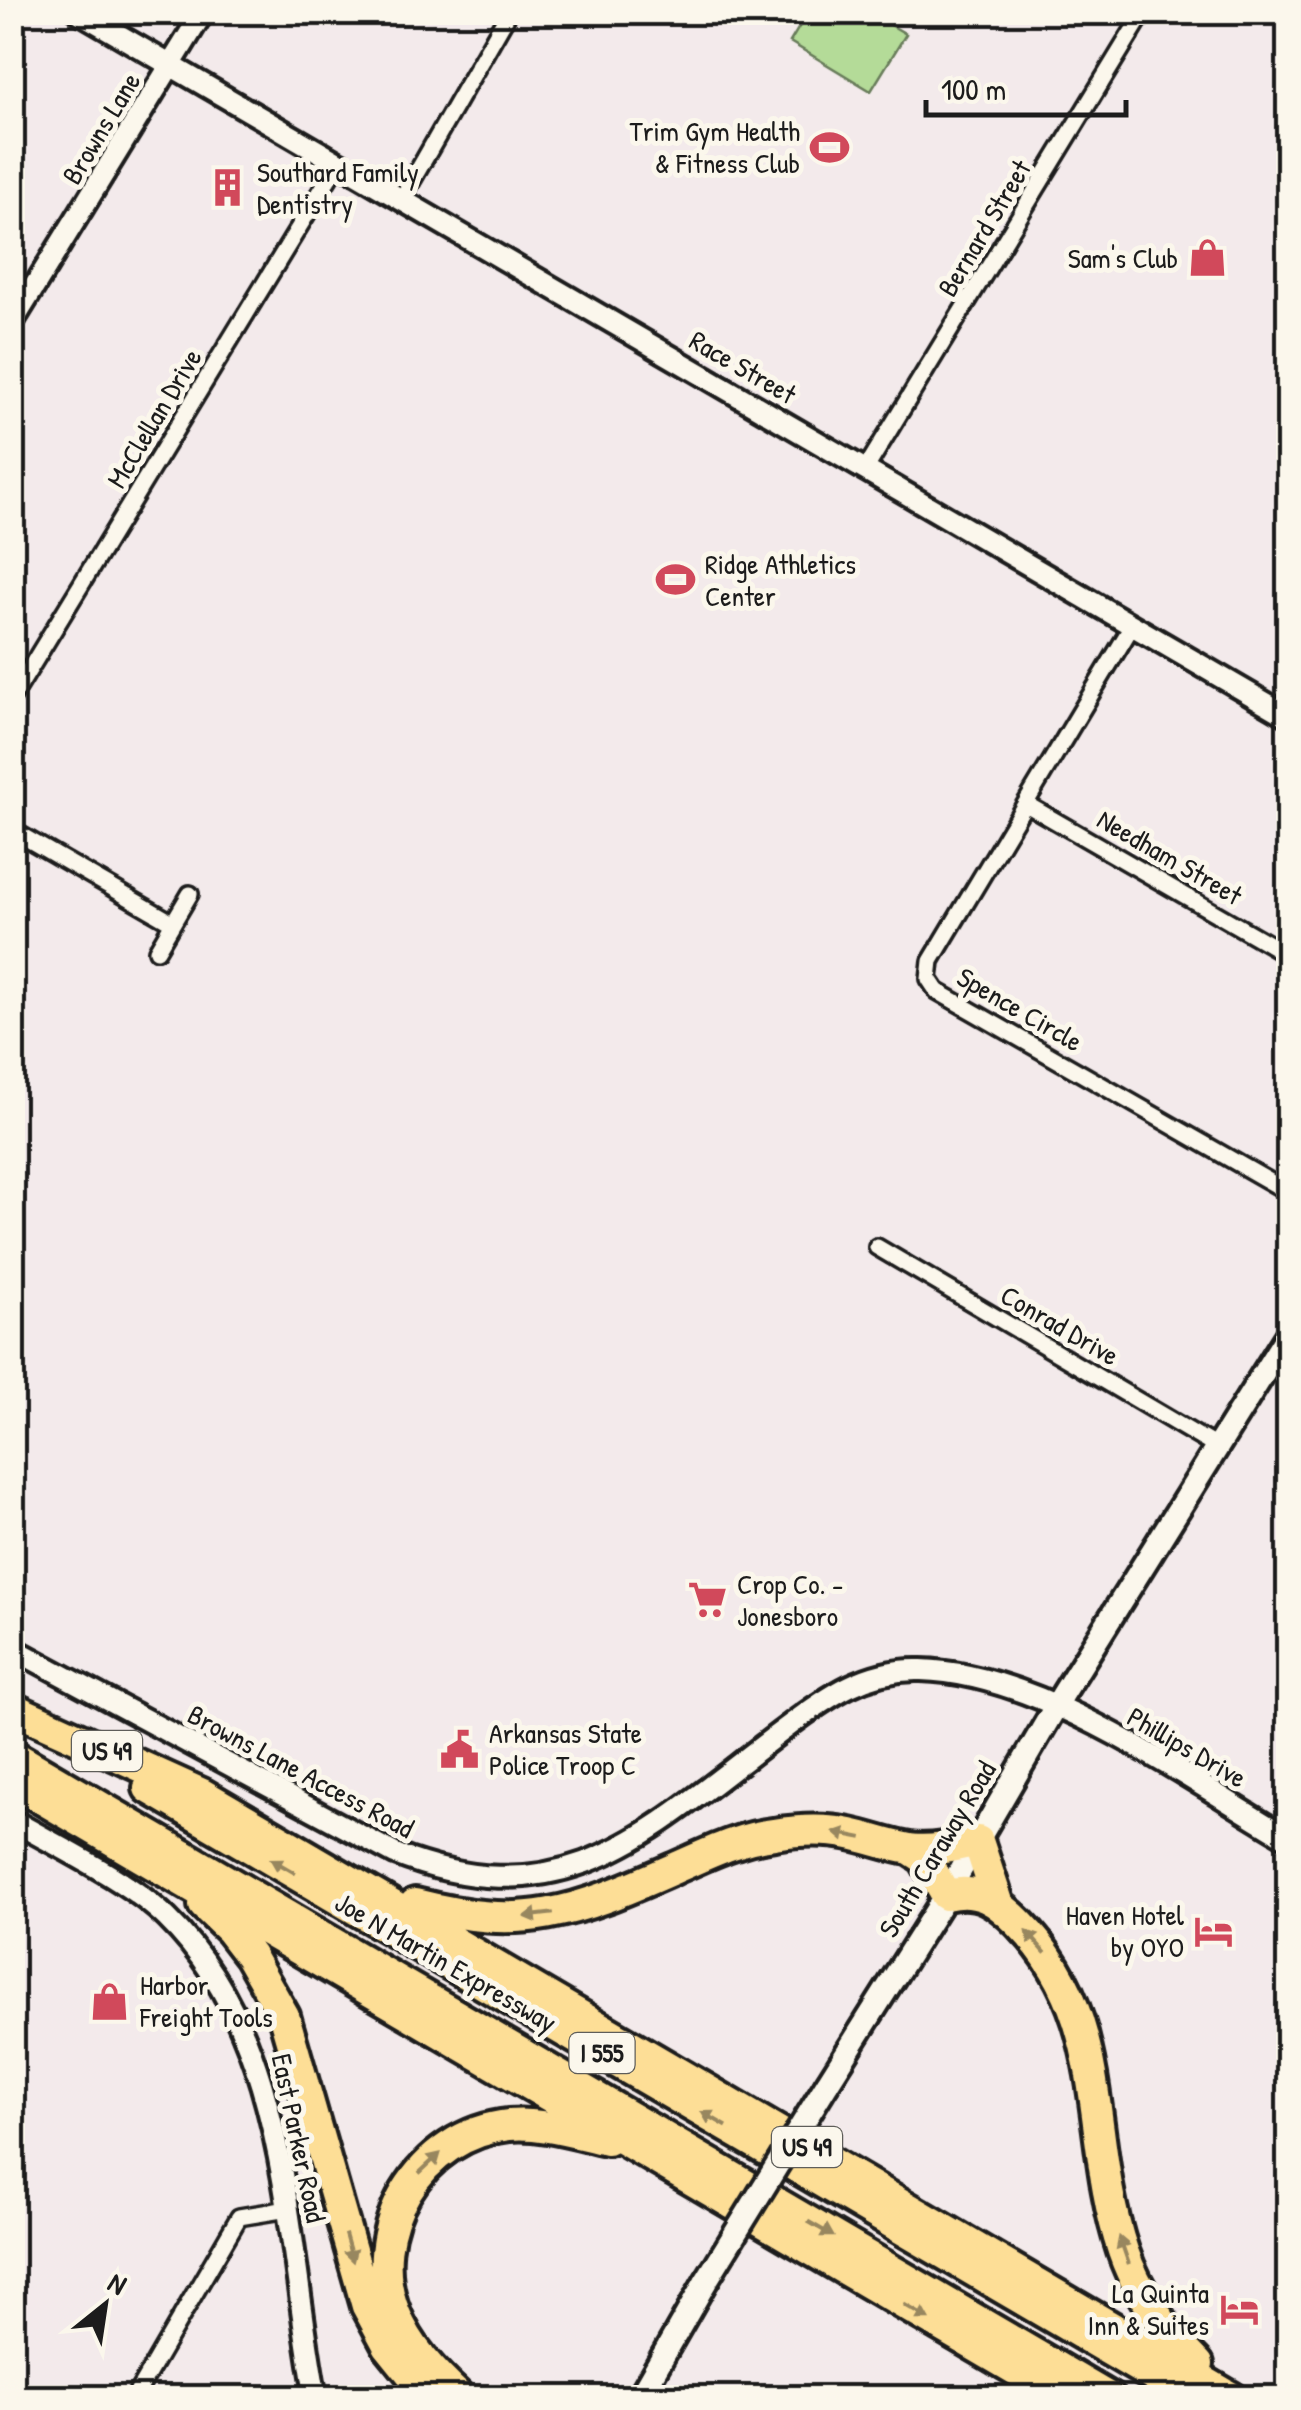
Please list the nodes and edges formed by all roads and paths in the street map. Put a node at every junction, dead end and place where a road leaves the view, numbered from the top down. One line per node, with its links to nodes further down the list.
1 (79, 12): 5 (street, Race Street)
2 (203, 12): 5 (street, Browns Lane)
3 (508, 12): 7 (street)
4 (1144, 12): 9 (street, Bernard Street)
5 (171, 66): 6 (street, Race Street); 8 (street, Browns Lane)
6 (338, 163): 7 (street, Race Street); 11 (street, McClellan Drive)
7 (402, 200): 9 (street, Race Street)
8 (12, 323)
9 (866, 470): 10 (street, Race Street)
10 (1132, 626): 12 (street, Race Street); 13 (street, Spence Circle)
11 (12, 698)
12 (1288, 716)
13 (1026, 804): 18 (street, Needham Street); 19 (street, Spence Circle)
14 (12, 830): 16 (street)
15 (190, 894): 16 (street)
16 (173, 923): 17 (street)
17 (157, 950)
18 (1288, 955)
19 (1288, 1192)
20 (877, 1248): 22 (street, Conrad Drive)
21 (1288, 1334): 22 (main road, South Caraway Road)
22 (1218, 1448): 24 (main road, South Caraway Road)
23 (12, 1648): 24 (street, Browns Lane Access Road)
24 (1057, 1704): 29 (street, Phillips Drive); 30 (main road, South Caraway Road)
25 (12, 1708): 34 (highway, US 49); 45 (highway, Joe N Martin Expressway / I 555, one-way to 25)
26 (12, 1755): 44 (highway, Joe N Martin Expressway / I 555, one-way to 44)
27 (12, 1780): 32 (highway, US 49)
28 (12, 1820): 37 (street, East Parker Road)
29 (1288, 1838)
30 (978, 1842): 31 (highway); 33 (main road, South Caraway Road); 35 (highway)
31 (910, 1849): 33 (highway); 34 (highway, one-way to 34)
32 (175, 1876): 36 (highway, US 49); 40 (highway, one-way to 40)
33 (946, 1895): 35 (highway); 42 (main road, South Caraway Road, bridge)
34 (381, 1896): 46 (highway, US 49)
35 (998, 1902): 46 (highway, one-way to 35)
36 (640, 2148): 41 (highway, one-way to 36); 43 (highway, US 49, one-way to 43)
37 (288, 2210): 38 (street); 39 (street, East Parker Road)
38 (134, 2398)
39 (316, 2398)
40 (431, 2398)
41 (460, 2398)
42 (639, 2398)
43 (1064, 2398)
44 (1109, 2398)
45 (1191, 2398)
46 (1233, 2398)

